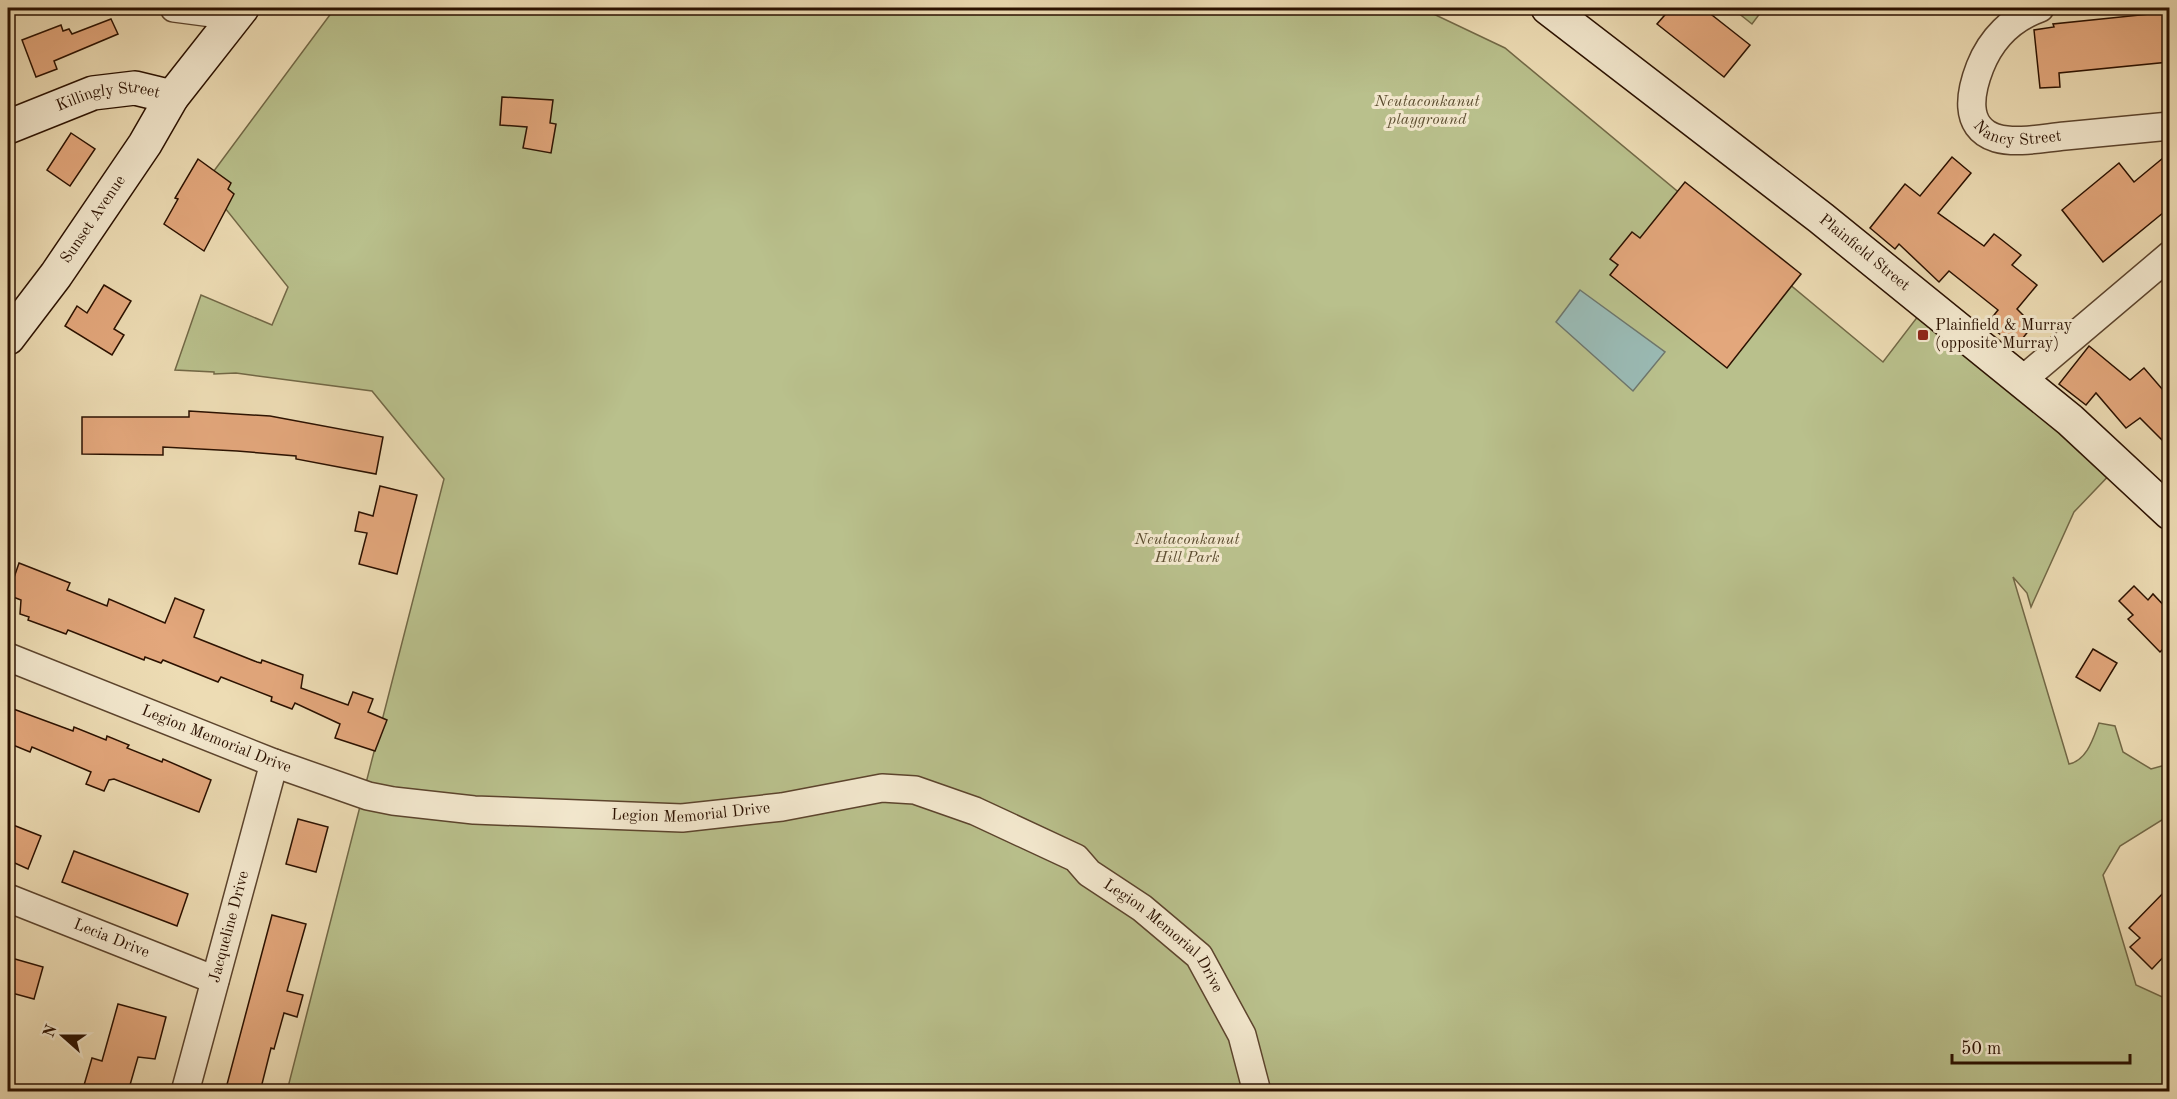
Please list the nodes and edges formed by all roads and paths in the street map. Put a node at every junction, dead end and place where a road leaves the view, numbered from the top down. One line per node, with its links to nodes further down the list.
1 (174, 8): 4 (street)
2 (1548, 8): 10 (main road, Plainfield Street)
3 (2040, 8): 6 (street, Nancy Street)
4 (239, 12): 5 (main road, Killingly Street)
5 (172, 97): 7 (main road, Killingly Street); 9 (main road, Sunset Avenue)
6 (2169, 126)
7 (8, 127)
8 (2169, 255): 10 (street)
9 (8, 338)
10 (2020, 382): 11 (main road, Plainfield Street)
11 (2169, 513)
12 (8, 657): 13 (street, Legion Memorial Drive)
13 (274, 763): 15 (street, Jacqueline Drive); 17 (street, Legion Memorial Drive)
14 (8, 898): 15 (street, Lecia Drive)
15 (215, 980): 16 (street, Jacqueline Drive)
16 (185, 1092)
17 (1257, 1092)

